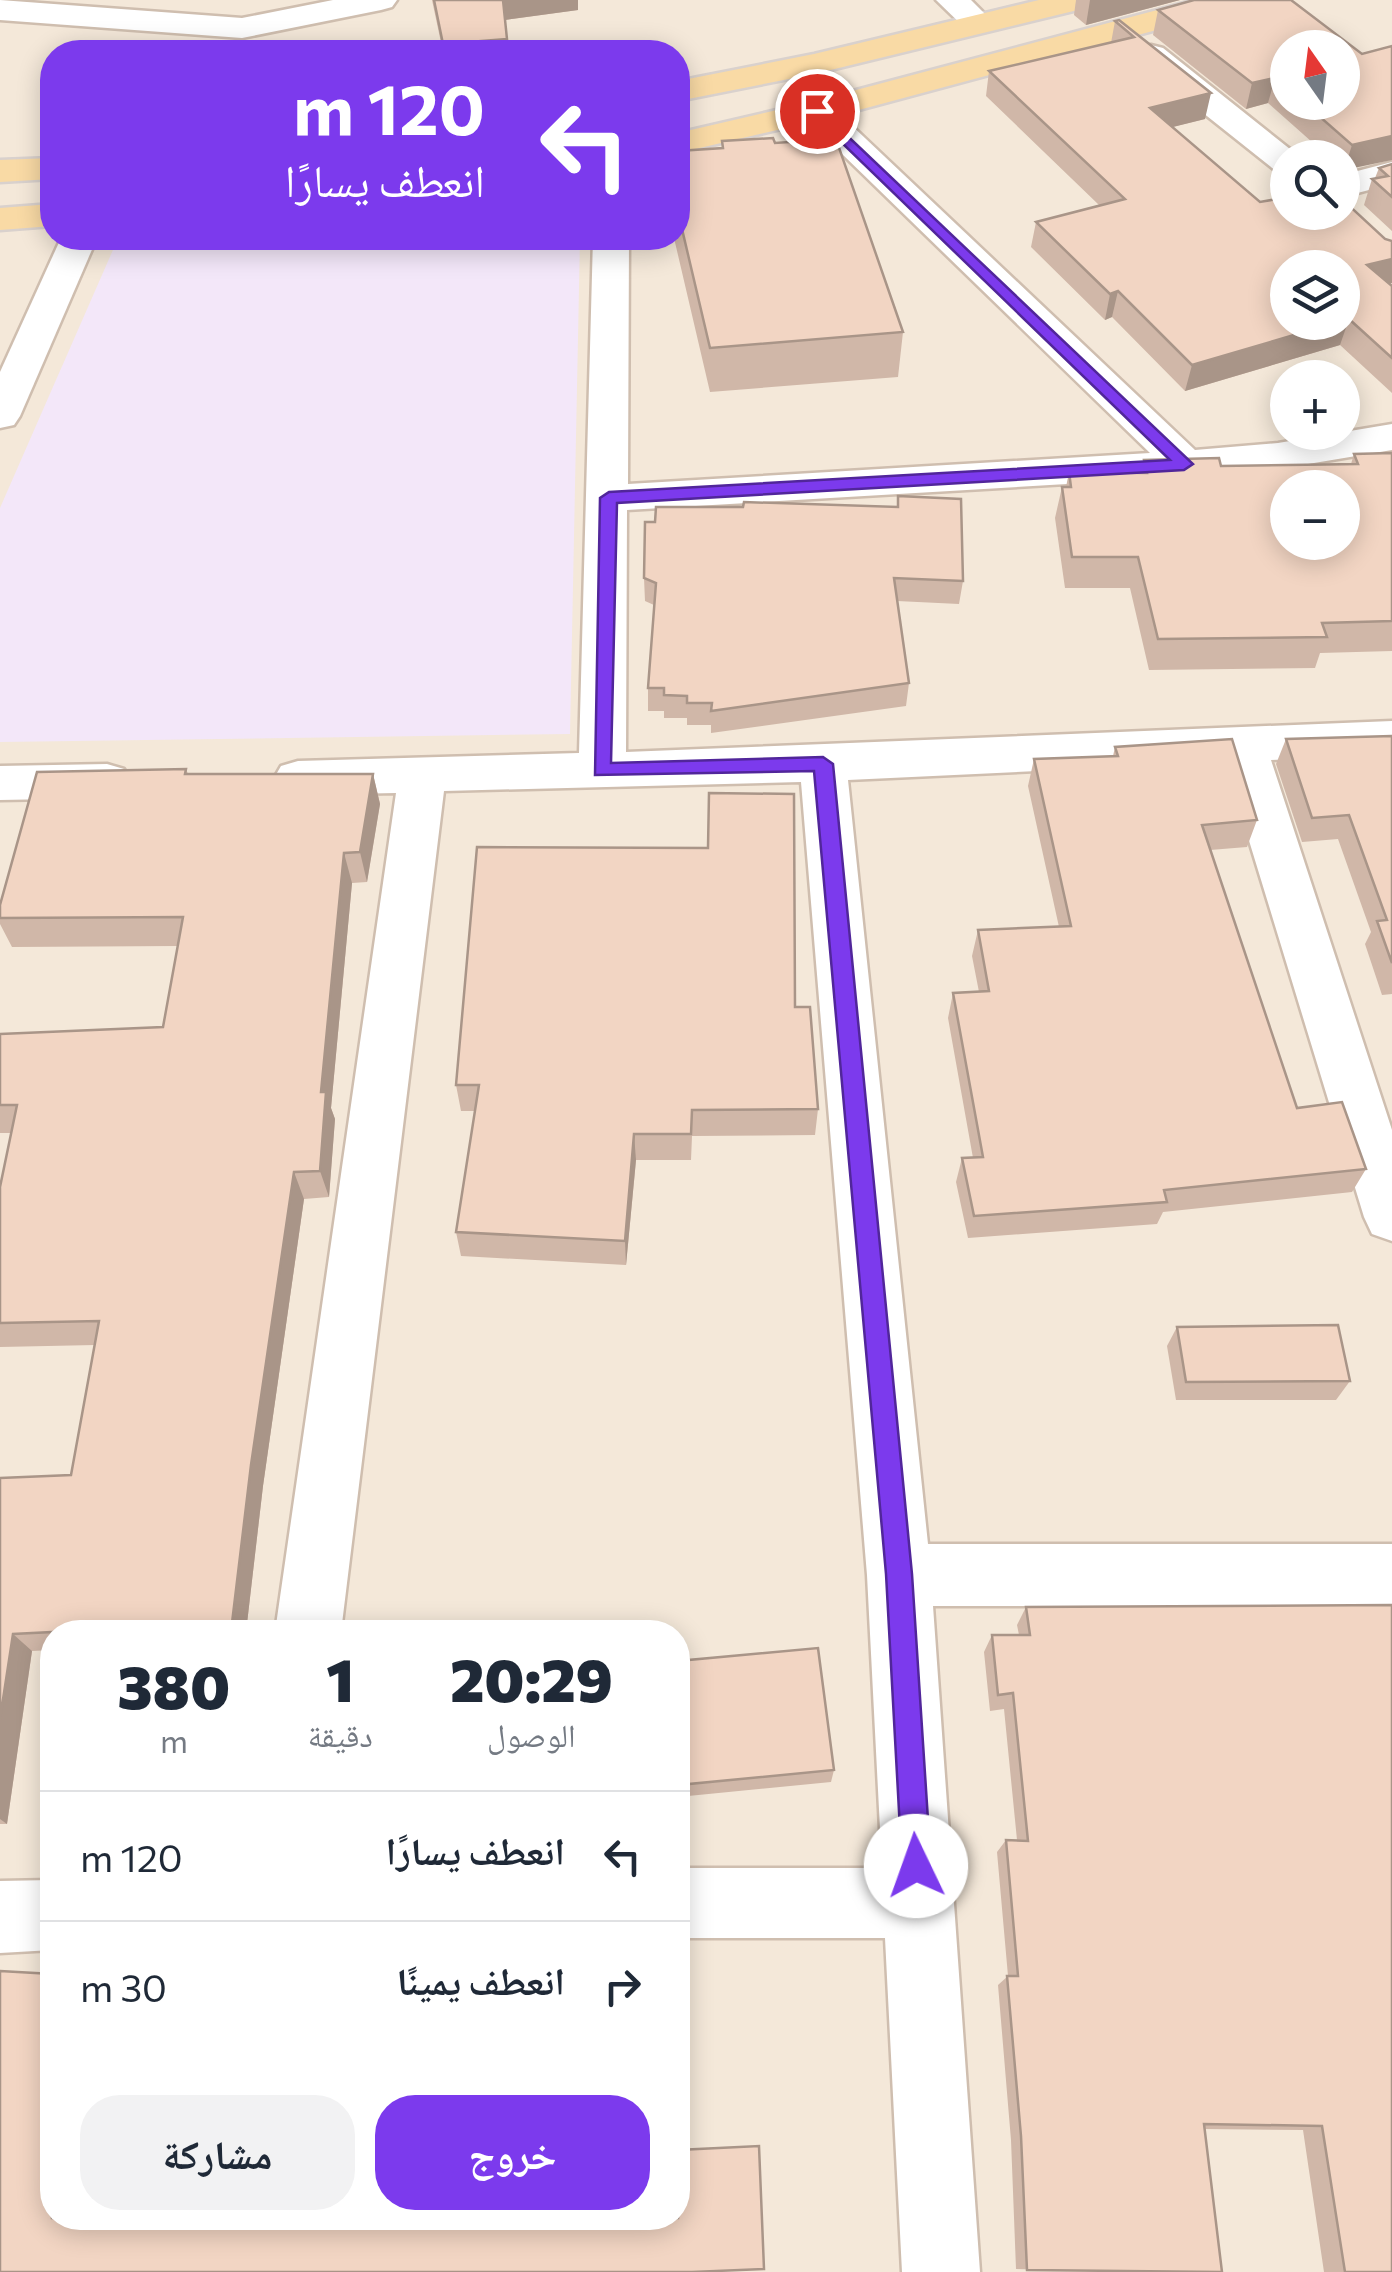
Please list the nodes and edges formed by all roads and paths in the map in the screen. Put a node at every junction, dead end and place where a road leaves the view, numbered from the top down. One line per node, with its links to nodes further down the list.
1 (262, 0): 9 (street)
2 (381, 0): 9 (street)
3 (952, 0): 7 (street)
4 (1079, 0): 7 (main road)
5 (1231, 0): 8 (main road)
6 (0, 10): 9 (street)
7 (978, 23): 10 (main road)
8 (1118, 28): 12 (main road); 14 (street)
9 (234, 40)
10 (814, 64): 11 (main road); 12 (main road)
11 (690, 90)
12 (832, 107): 13 (main road); 25 (street)
13 (690, 140)
14 (1270, 150)
15 (40, 169): 16 (main road)
16 (0, 171)
17 (1392, 173): 18 (street)
18 (1360, 181)
19 (40, 216): 20 (main road)
20 (0, 218)
21 (74, 250): 23 (street)
22 (611, 250): 26 (street)
23 (0, 416)
24 (1392, 437): 25 (street)
25 (1184, 464): 26 (street)
26 (609, 498): 30 (street)
27 (1392, 738): 28 (street)
28 (1243, 745): 29 (street); 35 (street)
29 (823, 764): 30 (street); 36 (street)
30 (602, 770): 31 (street)
31 (422, 776): 32 (street); 38 (street)
32 (250, 778)
33 (154, 780): 34 (street)
34 (0, 783)
35 (1392, 1217)
36 (899, 1574): 37 (street); 40 (street)
37 (1392, 1575)
38 (310, 1620)
39 (690, 1903): 40 (street)
40 (918, 1903): 43 (street)
41 (40, 1915): 42 (street)
42 (0, 1917)
43 (941, 2272)

